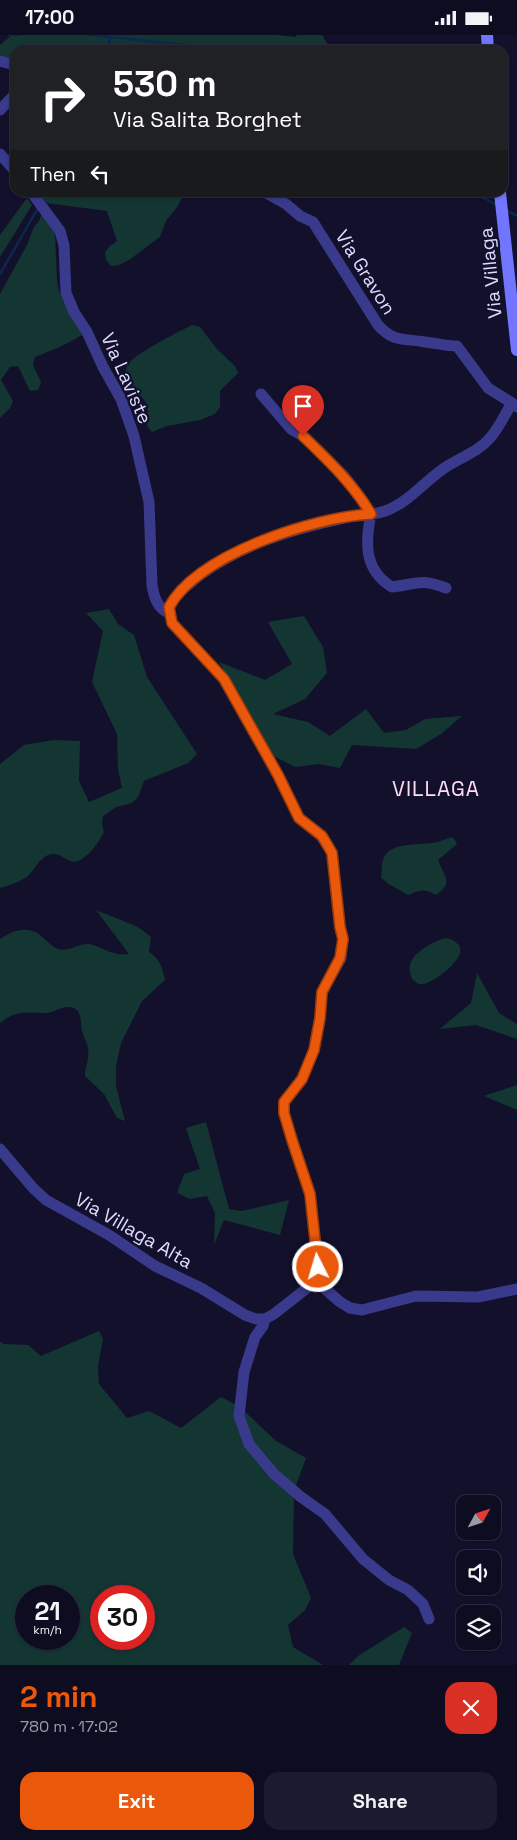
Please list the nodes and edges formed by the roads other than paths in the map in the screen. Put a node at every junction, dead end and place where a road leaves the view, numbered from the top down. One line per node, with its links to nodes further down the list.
1 (10, 99): 2 (street)
2 (0, 110)
3 (0, 154): 4 (street)
4 (10, 165)
5 (35, 197): 13 (street, Via Laviste)
6 (273, 197): 10 (street, Via Gravon)
7 (500, 197): 8 (street, Via Villaga)
8 (517, 349)
9 (261, 394): 11 (street)
10 (515, 405): 11 (street)
11 (371, 514): 12 (street); 13 (street)
12 (446, 589)
13 (169, 613): 15 (street, Via Laviste)
14 (0, 1149): 17 (street, Via Villaga Alta)
15 (316, 1281): 16 (street); 17 (street)
16 (517, 1289)
17 (265, 1319): 18 (street)
18 (429, 1619)

